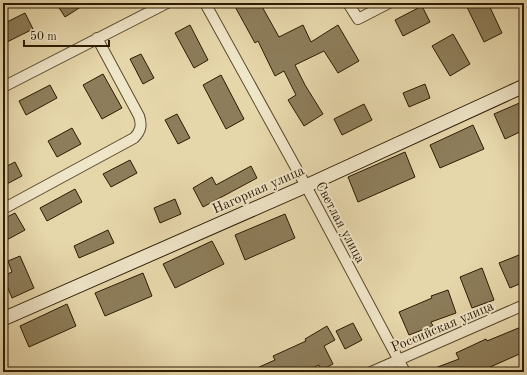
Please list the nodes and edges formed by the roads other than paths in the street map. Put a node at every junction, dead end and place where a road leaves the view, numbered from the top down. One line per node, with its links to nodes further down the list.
1 (167, 3): 5 (street)
2 (205, 3): 8 (street, Светлая улица)
3 (348, 3): 4 (street)
4 (389, 3)
5 (97, 38): 7 (street); 9 (street)
6 (524, 86): 8 (street, Нагорная улица)
7 (3, 87)
8 (306, 186): 11 (street, Нагорная улица); 12 (street, Светлая улица)
9 (3, 209)
10 (524, 305): 12 (street, Российская улица)
11 (3, 319)
12 (399, 359): 13 (street, Российская улица); 14 (street, Светлая улица)
13 (371, 372)
14 (405, 372)

